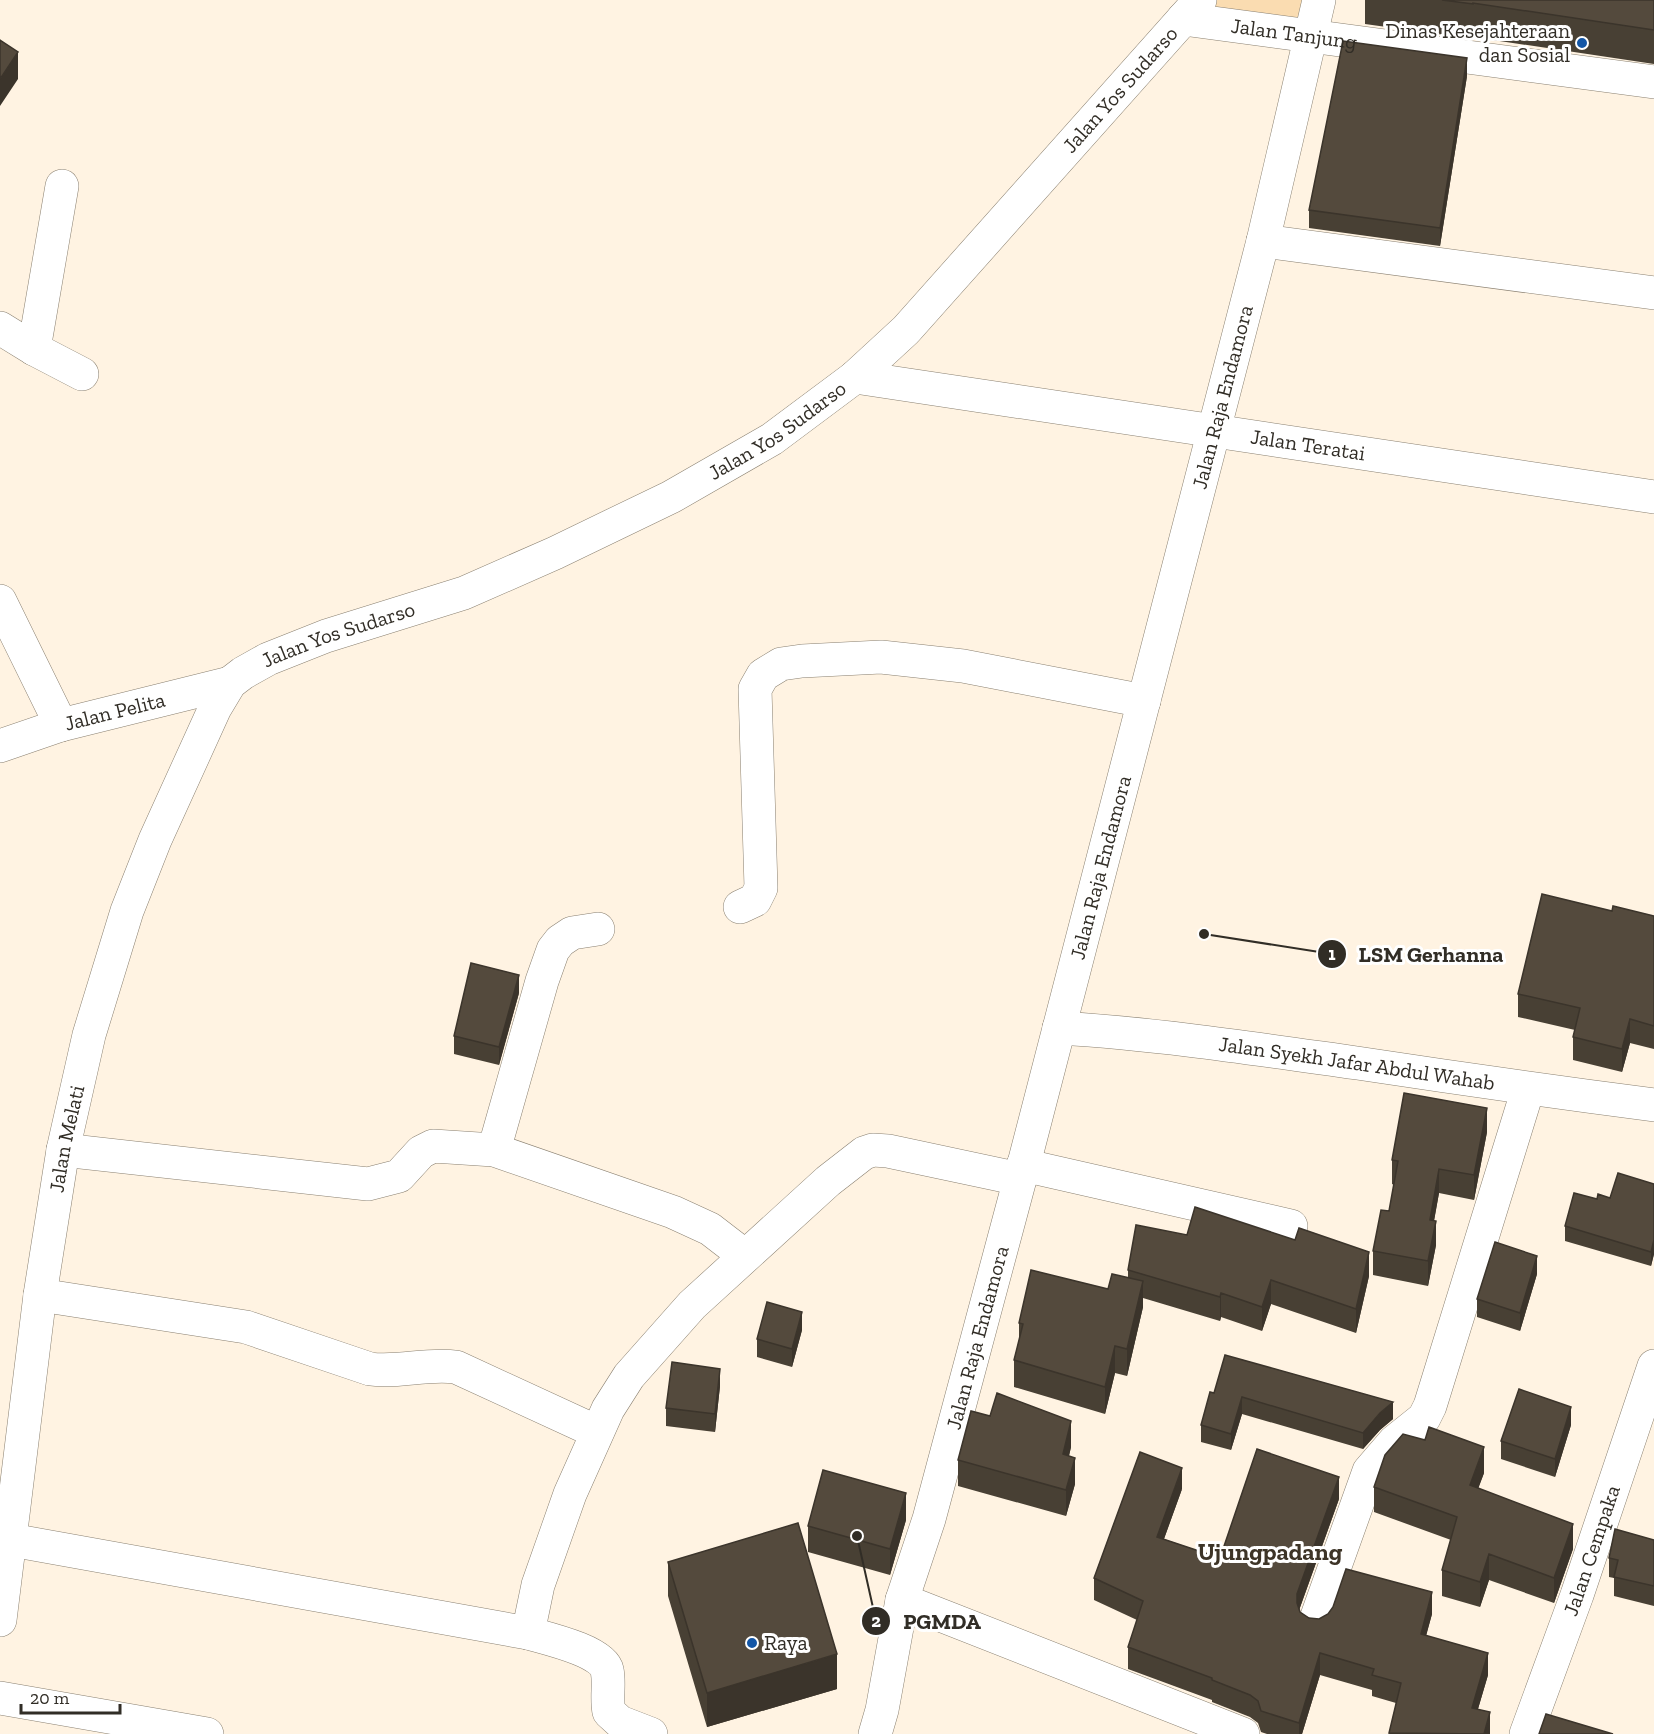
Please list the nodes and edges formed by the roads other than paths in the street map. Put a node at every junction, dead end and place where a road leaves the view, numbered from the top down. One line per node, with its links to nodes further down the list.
1 (1319, 0): 3 (street, Jalan Raja Endamora)
2 (1192, 9): 3 (street, Jalan Tanjung); 11 (street, Jalan Yos Sudarso)
3 (1311, 36): 4 (street, Jalan Tanjung); 6 (street, Jalan Raja Endamora)
4 (1654, 82)
5 (62, 186): 9 (street)
6 (1263, 241): 7 (street); 12 (street, Jalan Raja Endamora)
7 (1654, 293)
8 (0, 328): 9 (street)
9 (34, 349): 10 (street)
10 (82, 374)
11 (855, 377): 12 (street, Jalan Teratai); 15 (street, Jalan Yos Sudarso)
12 (1215, 430): 13 (street, Jalan Teratai); 16 (street, Jalan Raja Endamora)
13 (1654, 497)
14 (0, 601): 17 (street)
15 (230, 683): 17 (street, Jalan Pelita); 24 (street, Jalan Melati)
16 (1144, 701): 19 (street); 21 (street, Jalan Raja Endamora)
17 (61, 725): 18 (street, Jalan Pelita)
18 (0, 746)
19 (740, 907)
20 (598, 929): 25 (street)
21 (1059, 1028): 22 (street, Jalan Syekh Jafar Abdul Wahab); 26 (street, Jalan Raja Endamora)
22 (1528, 1089): 23 (street, Jalan Syekh Jafar Abdul Wahab); 35 (street)
23 (1654, 1105)
24 (63, 1150): 25 (street); 29 (street, Jalan Melati)
25 (494, 1150): 28 (street)
26 (1022, 1172): 27 (street); 28 (street); 33 (street, Jalan Raja Endamora)
27 (1291, 1226)
28 (746, 1256): 31 (street)
29 (40, 1295): 31 (street); 32 (street, Jalan Melati)
30 (1654, 1366): 42 (street, Jalan Cempaka)
31 (597, 1432): 36 (street)
32 (5, 1539): 34 (street, Jalan Melati); 36 (street)
33 (902, 1600): 40 (street, Jalan Raja Endamora); 41 (street)
34 (0, 1620)
35 (1315, 1622)
36 (528, 1633): 39 (street)
37 (0, 1698): 38 (street)
38 (207, 1734)
39 (651, 1734)
40 (875, 1734)
41 (1243, 1734)
42 (1526, 1734)

